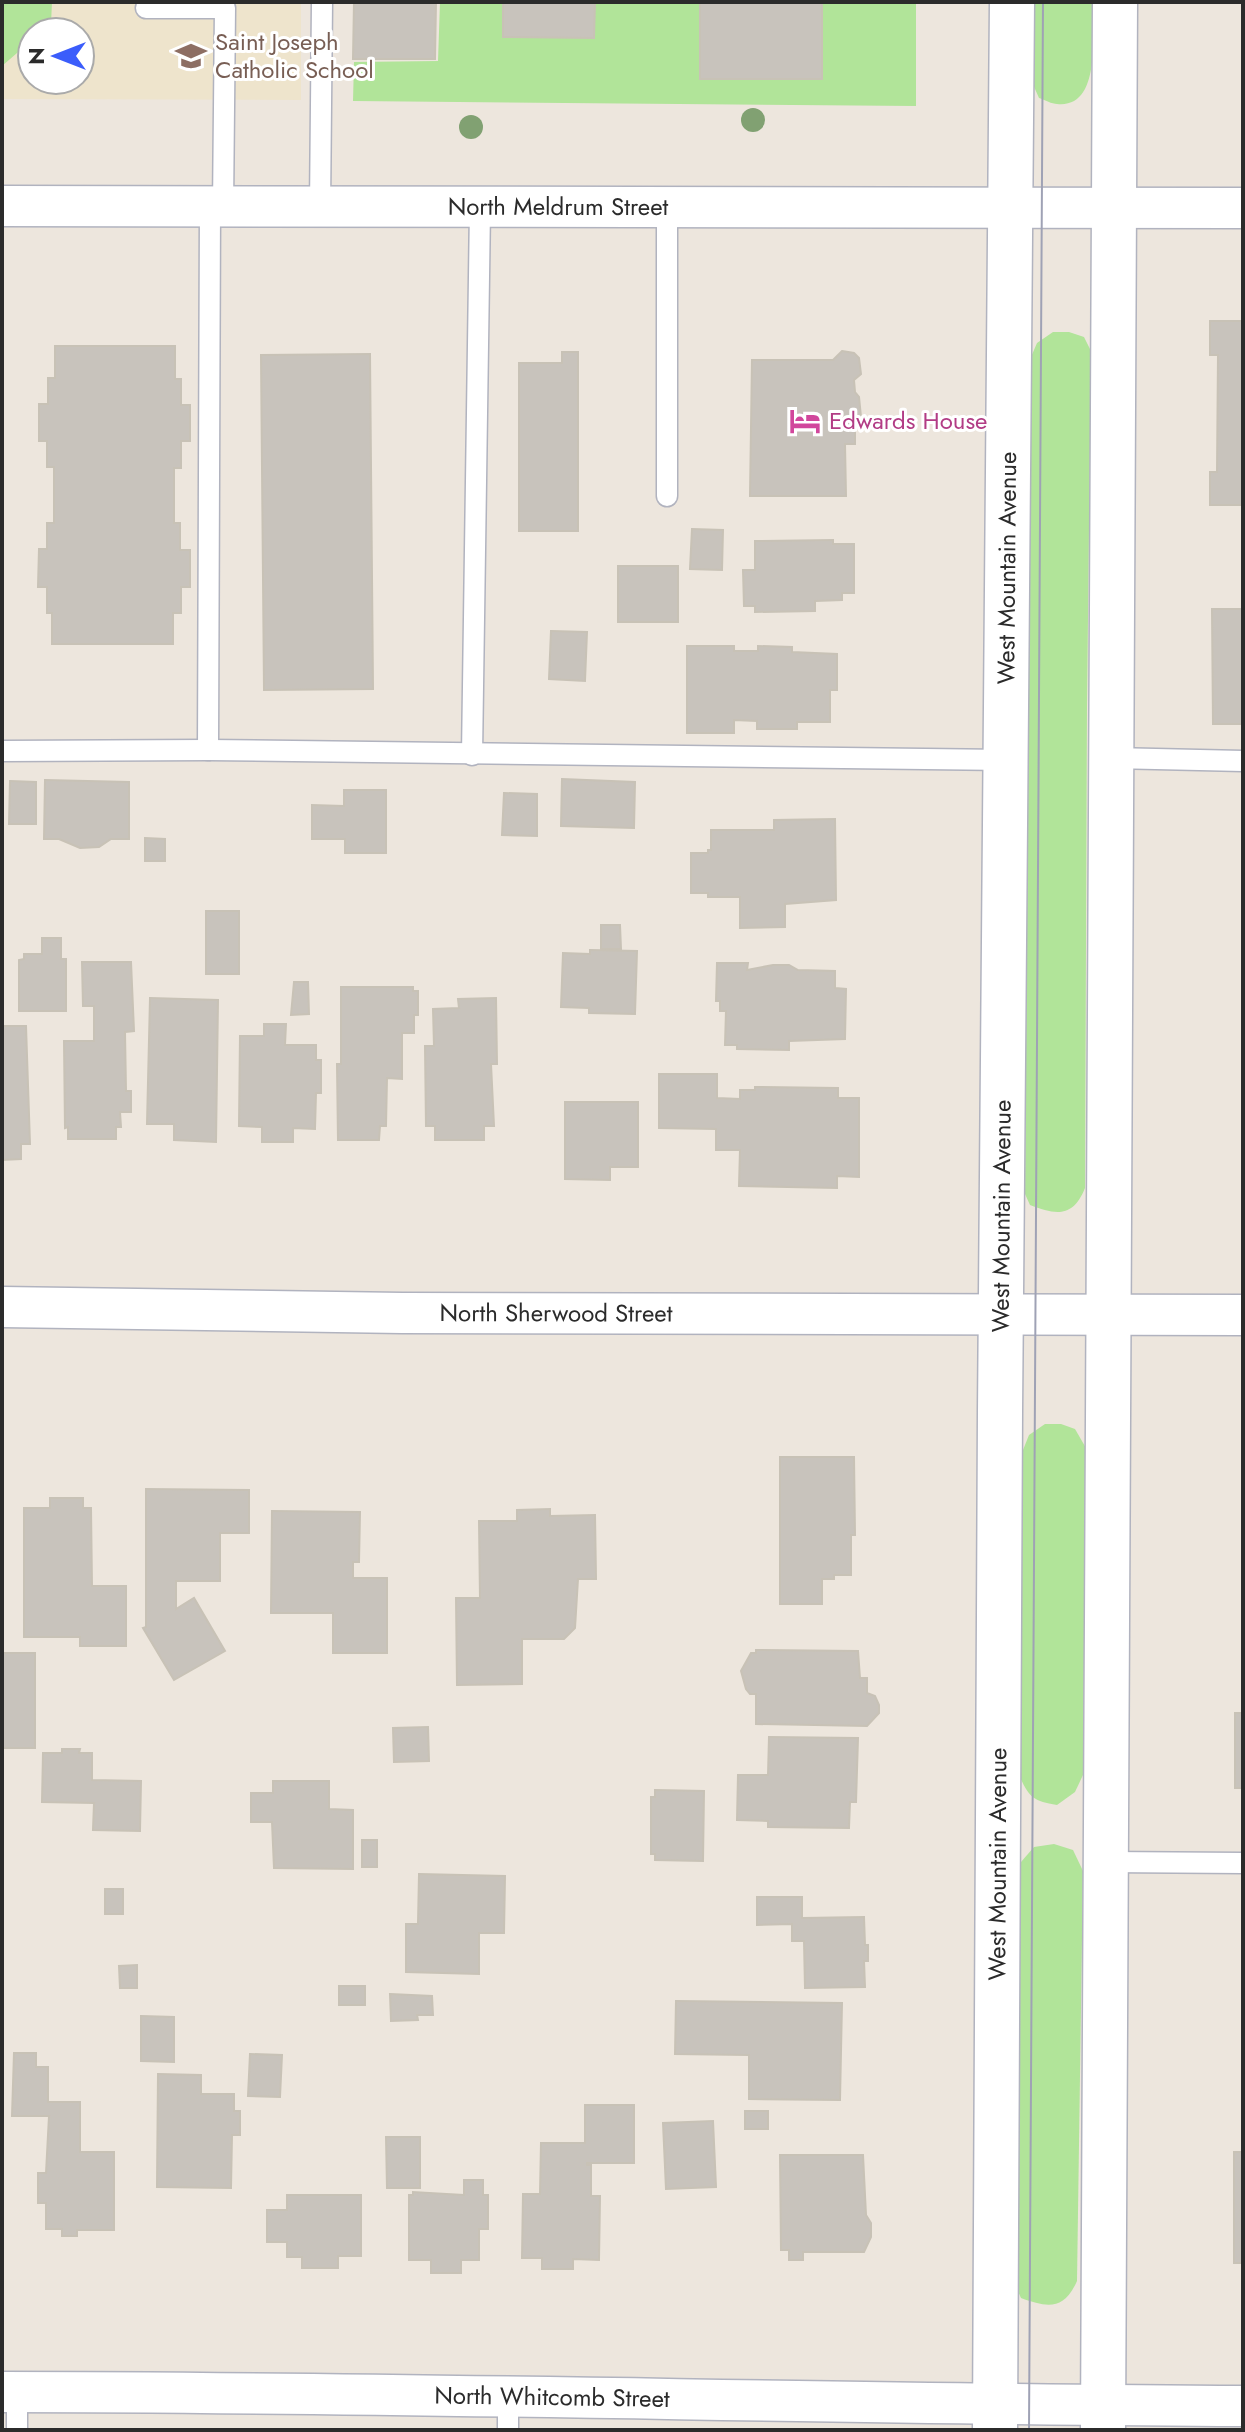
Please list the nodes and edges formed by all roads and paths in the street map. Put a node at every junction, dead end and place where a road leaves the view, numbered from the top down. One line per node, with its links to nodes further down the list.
1 (322, 2): 7 (lane)
2 (1012, 2): 12 (street, West Mountain Avenue)
3 (1115, 2): 10 (street)
4 (146, 8): 6 (lane)
5 (2, 206): 6 (street, North Meldrum Street)
6 (217, 207): 7 (street, North Meldrum Street); 14 (lane)
7 (320, 207): 9 (street, North Meldrum Street)
8 (667, 207): 9 (street, North Meldrum Street); 12 (street, North Meldrum Street); 13 (lane)
9 (480, 208): 16 (lane)
10 (1113, 208): 11 (street, North Meldrum Street); 12 (street, North Meldrum Street); 17 (street)
11 (1243, 208)
12 (1010, 209): 18 (street, West Mountain Avenue)
13 (667, 496)
14 (208, 750): 15 (lane); 16 (lane)
15 (2, 751)
16 (472, 755): 18 (lane)
17 (1112, 758): 19 (lane); 22 (street)
18 (1006, 760): 21 (street, West Mountain Avenue)
19 (1243, 761)
20 (2, 1307): 21 (street, North Sherwood Street)
21 (1001, 1315): 22 (street, North Sherwood Street); 30 (street, West Mountain Avenue)
22 (1109, 1315): 23 (street, North Sherwood Street); 24 (street)
23 (1243, 1315)
24 (1106, 1862): 25 (lane); 29 (street)
25 (1243, 1863)
26 (12, 2405): 28 (street, North Whitcomb Street)
27 (1243, 2406): 29 (street, North Whitcomb Street)
28 (508, 2413): 30 (street, North Whitcomb Street)
29 (1103, 2417): 30 (street, North Whitcomb Street)
30 (995, 2418)

